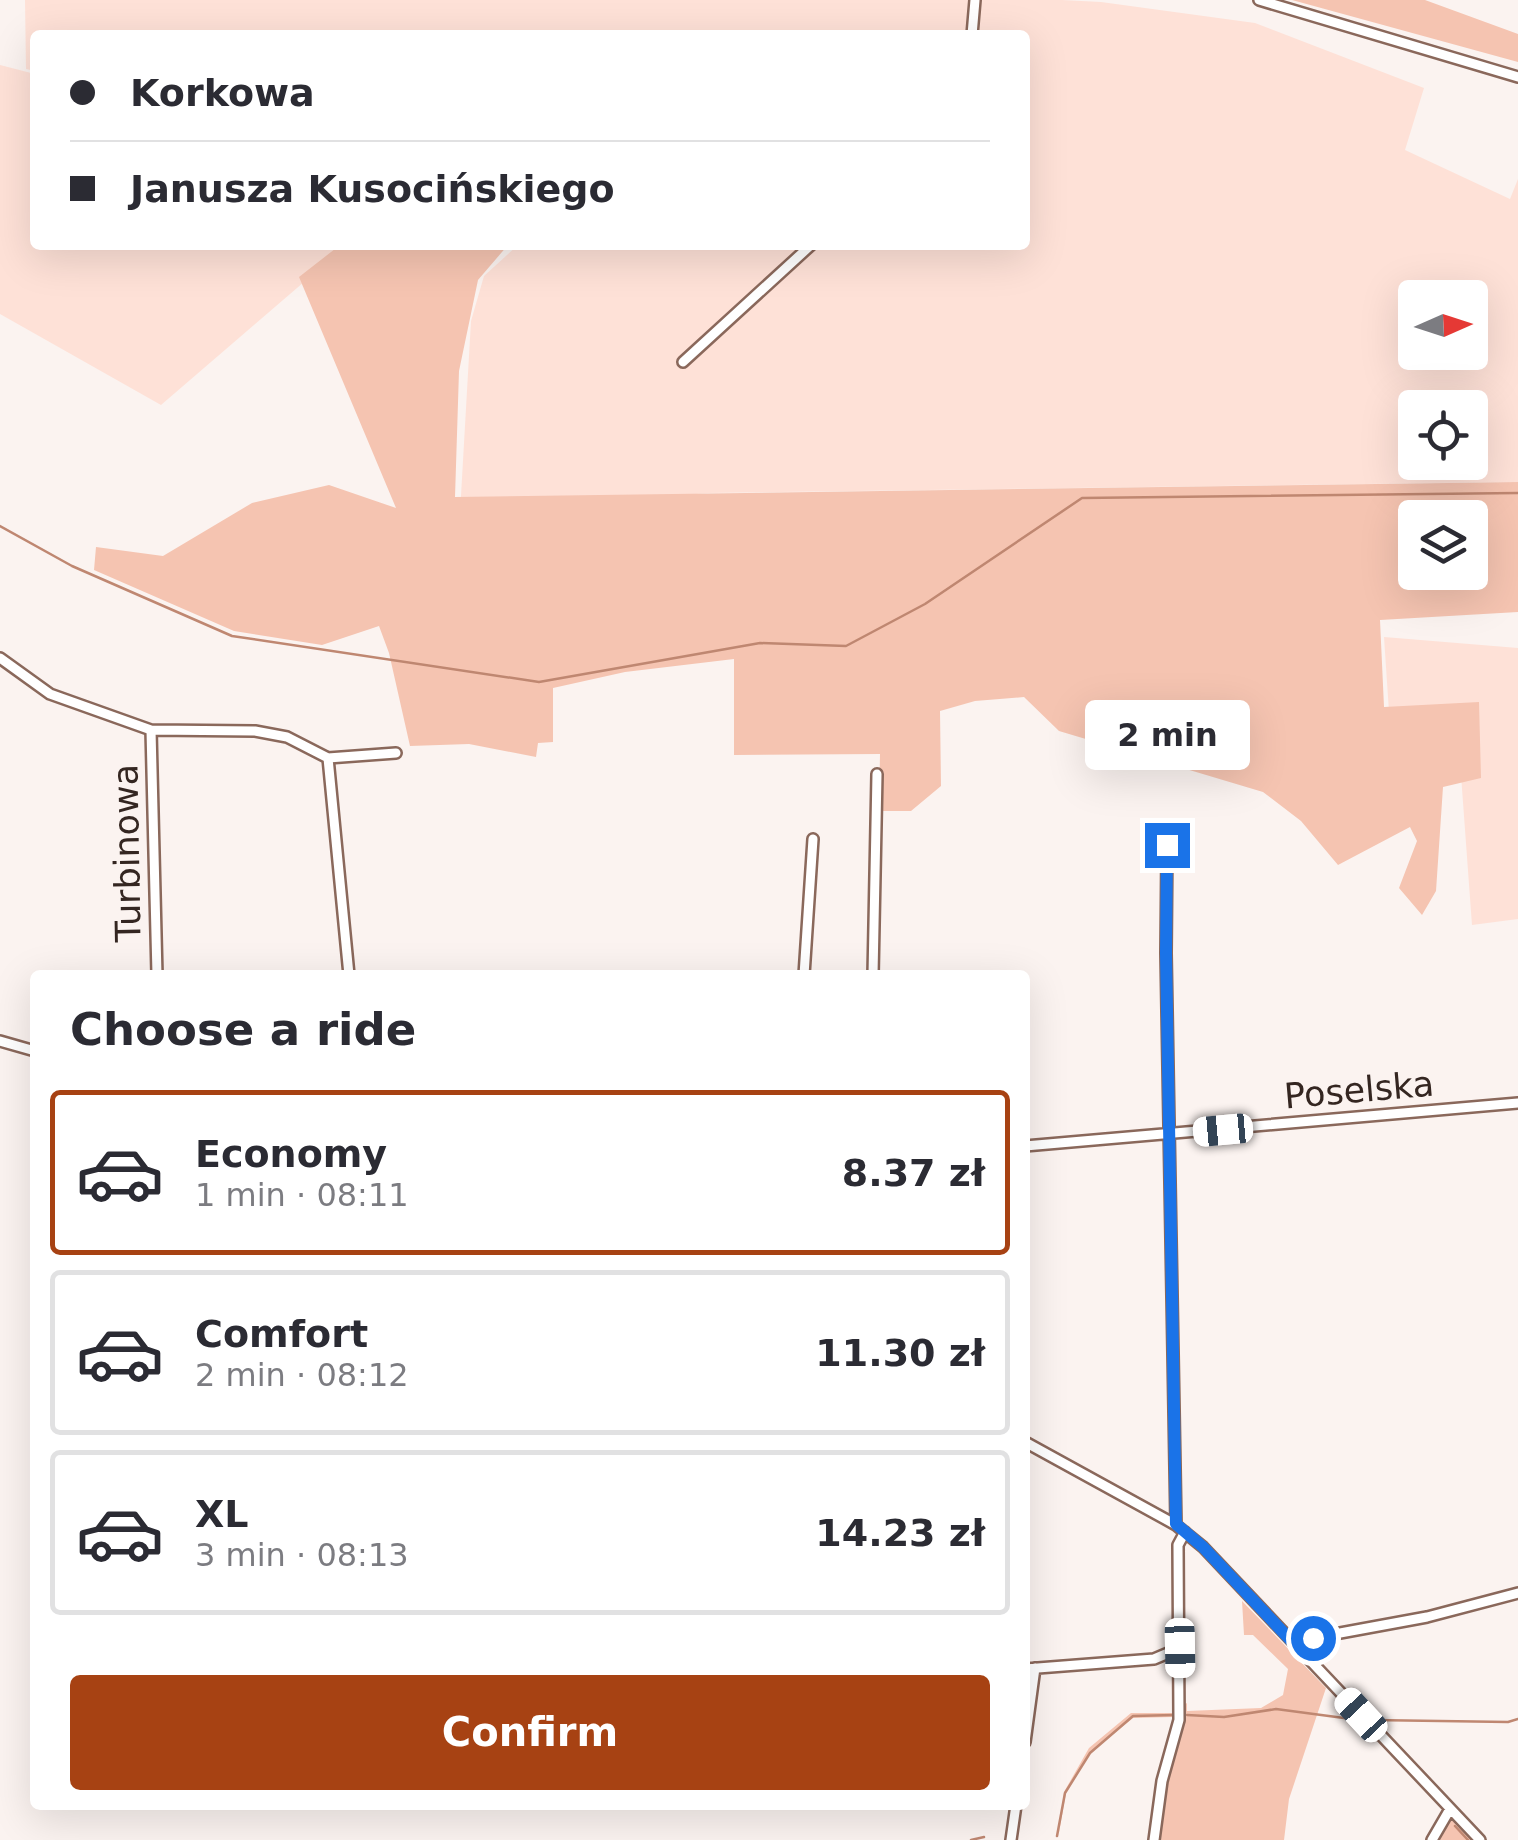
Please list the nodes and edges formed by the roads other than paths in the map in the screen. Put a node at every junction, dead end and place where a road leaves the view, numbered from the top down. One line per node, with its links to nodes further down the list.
1 (975, 0): 3 (street)
2 (1259, 0): 4 (street)
3 (972, 30)
4 (1518, 76)
5 (806, 250): 6 (street)
6 (684, 362)
7 (0, 658): 8 (street)
8 (152, 730): 10 (street); 14 (street, Turbinowa)
9 (396, 753): 10 (street)
10 (328, 758): 15 (street)
11 (877, 774): 17 (street)
12 (813, 839): 16 (street)
13 (1167, 845): 21 (street)
14 (156, 970)
15 (349, 970)
16 (804, 970)
17 (873, 970)
18 (0, 1041): 19 (street)
19 (30, 1050)
20 (1518, 1103): 21 (street, Poselska)
21 (1169, 1134): 22 (street, Poselska); 24 (street)
22 (1030, 1146)
23 (1030, 1445): 24 (street)
24 (1176, 1524): 25 (street)
25 (1185, 1532): 27 (street); 28 (street)
26 (1518, 1593): 28 (street)
27 (1180, 1648): 29 (street); 33 (street)
28 (1298, 1648): 30 (street)
29 (1030, 1669)
30 (1450, 1809): 34 (street); 35 (street)
31 (1015, 1810): 32 (street)
32 (1011, 1840)
33 (1154, 1840)
34 (1432, 1840)
35 (1480, 1840)

